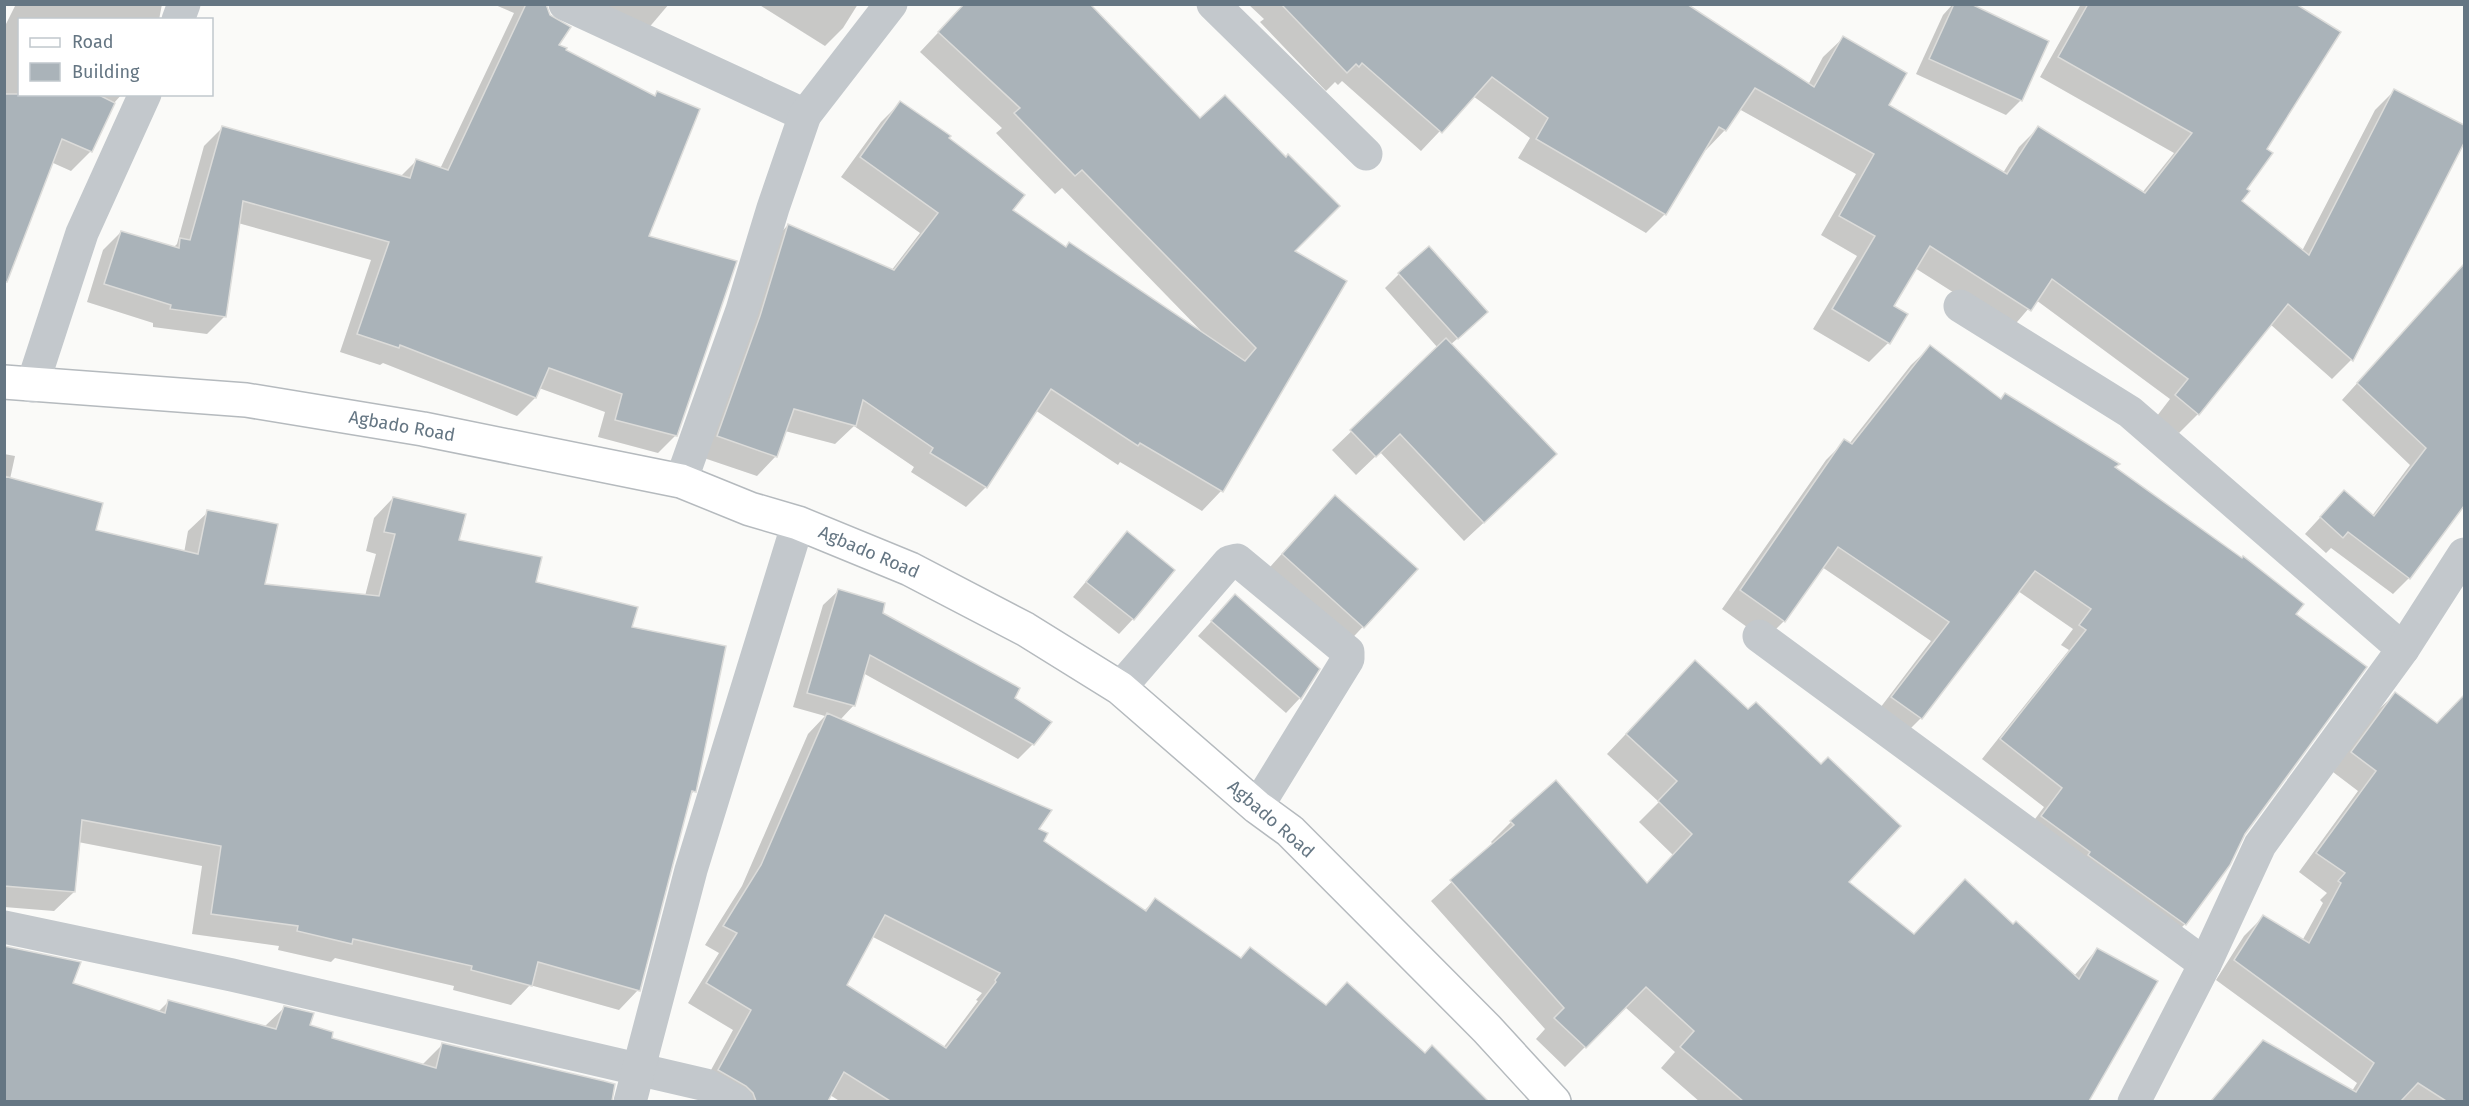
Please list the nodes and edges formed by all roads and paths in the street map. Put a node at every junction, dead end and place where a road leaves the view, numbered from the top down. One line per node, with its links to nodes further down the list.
1 (565, 4): 5 (street)
2 (891, 4): 5 (street)
3 (1213, 4): 6 (street)
4 (144, 96): 8 (street)
5 (805, 115): 9 (street)
6 (1366, 154)
7 (1960, 306): 13 (street)
8 (18, 384): 9 (main road, Agbado Road)
9 (681, 481): 10 (main road, Agbado Road)
10 (798, 523): 14 (main road, Agbado Road); 18 (street)
11 (2464, 554): 13 (street)
12 (1759, 636): 17 (street)
13 (2403, 649): 17 (street)
14 (1120, 688): 15 (main road, Agbado Road); 15 (street)
15 (1257, 807): 20 (main road, Agbado Road)
16 (4, 927): 18 (street)
17 (2205, 964): 21 (street)
18 (635, 1086): 19 (street)
19 (737, 1101)
20 (1554, 1101)
21 (2134, 1101)

